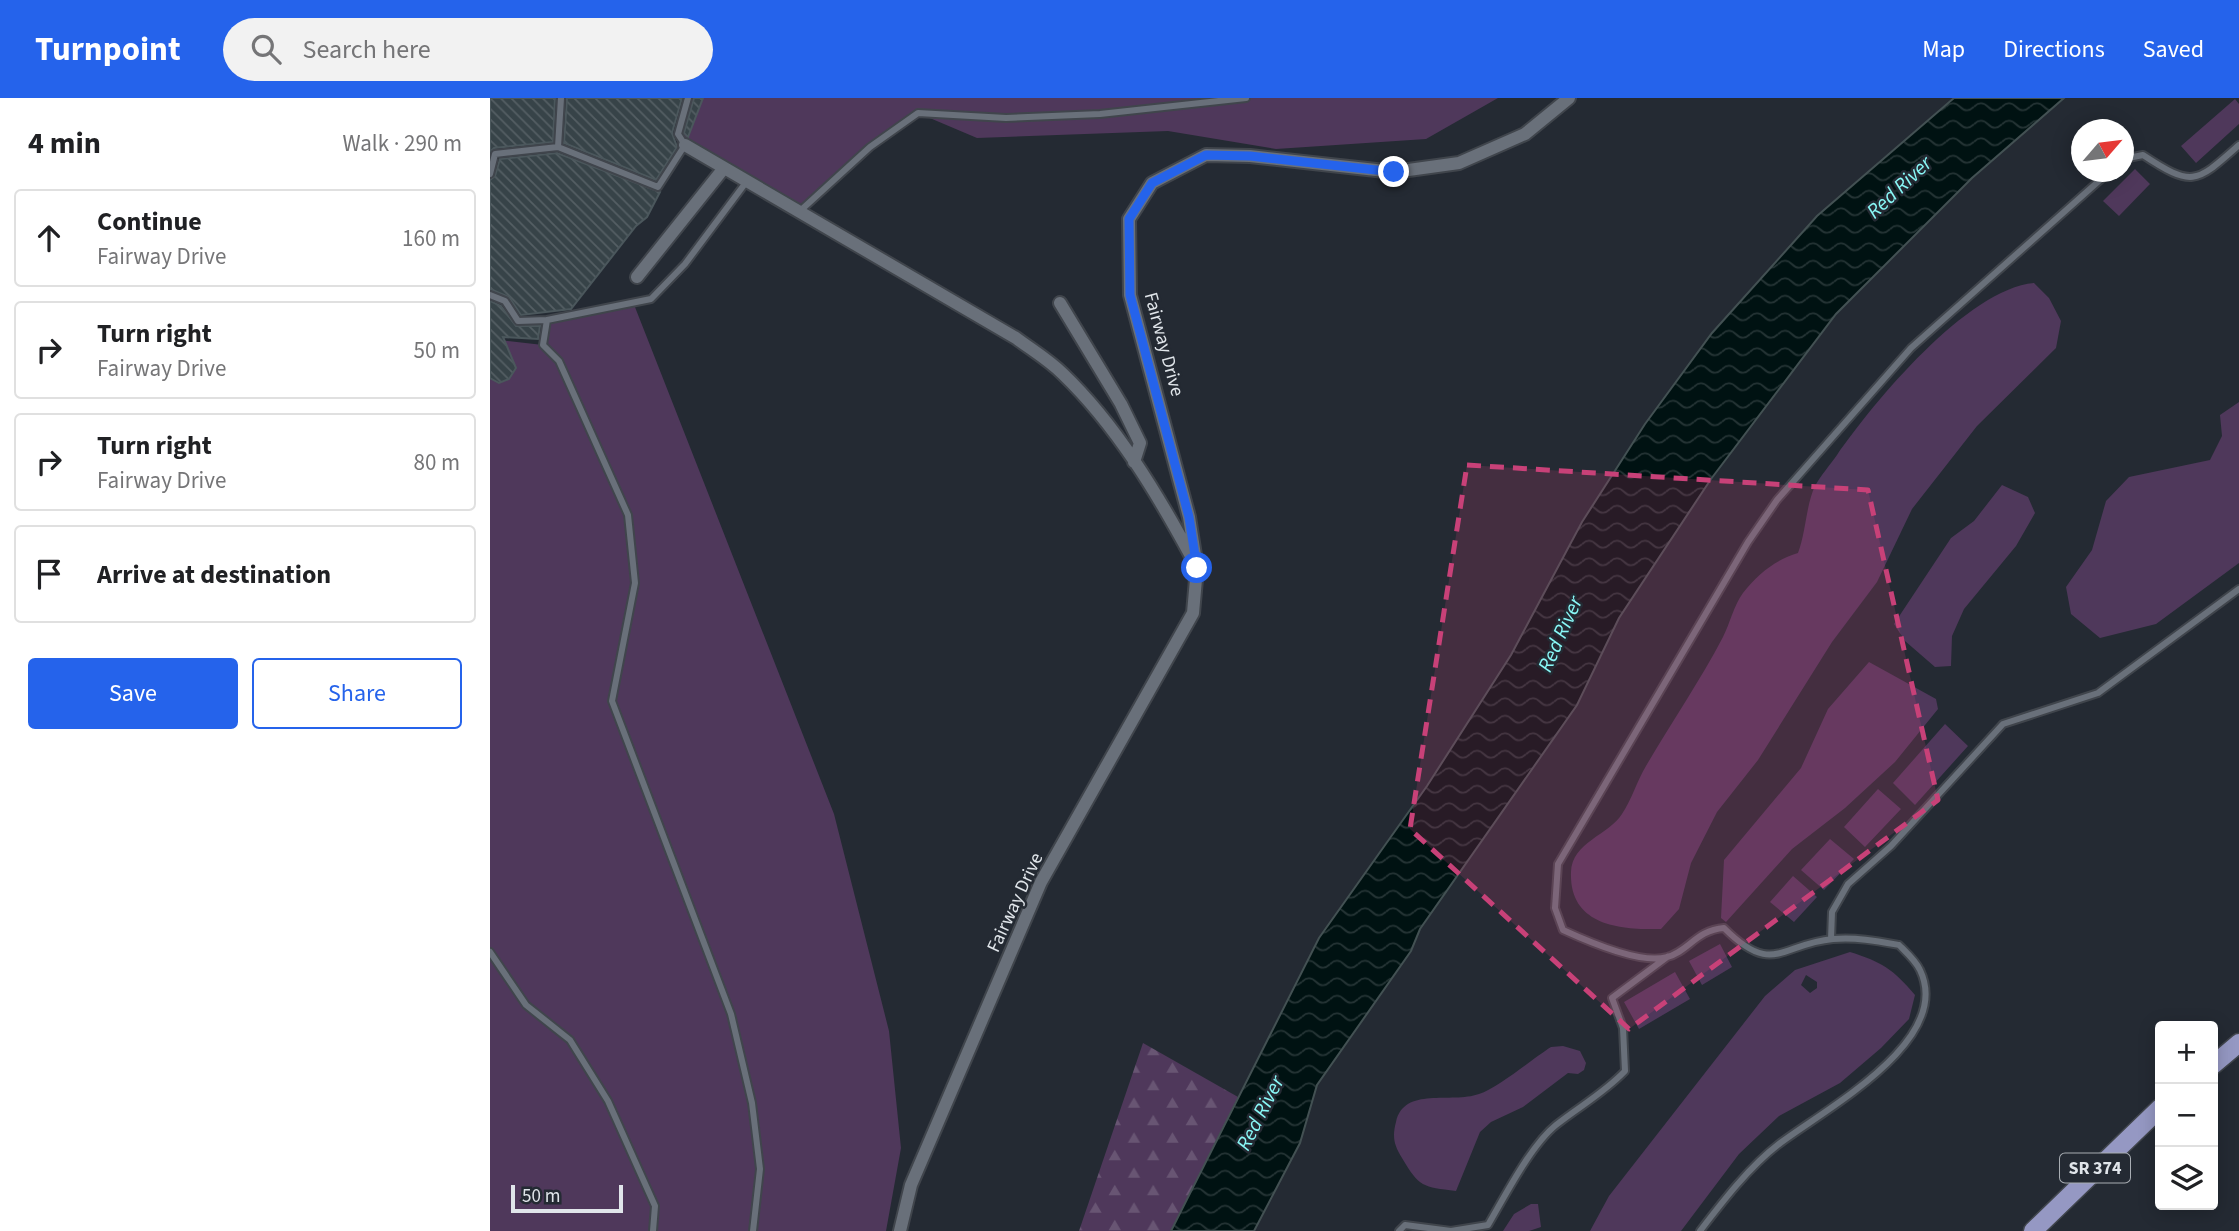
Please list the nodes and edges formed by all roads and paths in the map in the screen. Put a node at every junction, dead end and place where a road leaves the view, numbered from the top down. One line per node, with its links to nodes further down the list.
1 (561, 98): 7 (lane)
2 (688, 98): 5 (lane)
3 (1246, 98): 13 (lane)
4 (1569, 98): 19 (street, Fairway Drive)
5 (685, 145): 7 (lane); 9 (street)
6 (2239, 145): 8 (lane)
7 (558, 147): 10 (lane)
8 (2134, 157)
9 (724, 168): 11 (street); 14 (street)
10 (490, 174)
11 (747, 181): 13 (street); 17 (lane)
12 (2098, 182): 23 (lane)
13 (800, 211): 18 (street)
14 (637, 277)
15 (490, 295): 17 (lane)
16 (1060, 303): 18 (street)
17 (547, 320): 28 (lane)
18 (1134, 462): 19 (street)
19 (1197, 568): 29 (street, Fairway Drive)
20 (2239, 589): 21 (lane)
21 (1831, 939): 23 (lane); 31 (lane)
22 (490, 952): 27 (lane)
23 (1667, 957): 30 (lane)
24 (2239, 1043): 25 (main road)
25 (2218, 1061)
26 (2155, 1113): 32 (main road, SR 374)
27 (653, 1231)
28 (753, 1231)
29 (900, 1231)
30 (1399, 1231)
31 (1700, 1231)
32 (2033, 1231)

